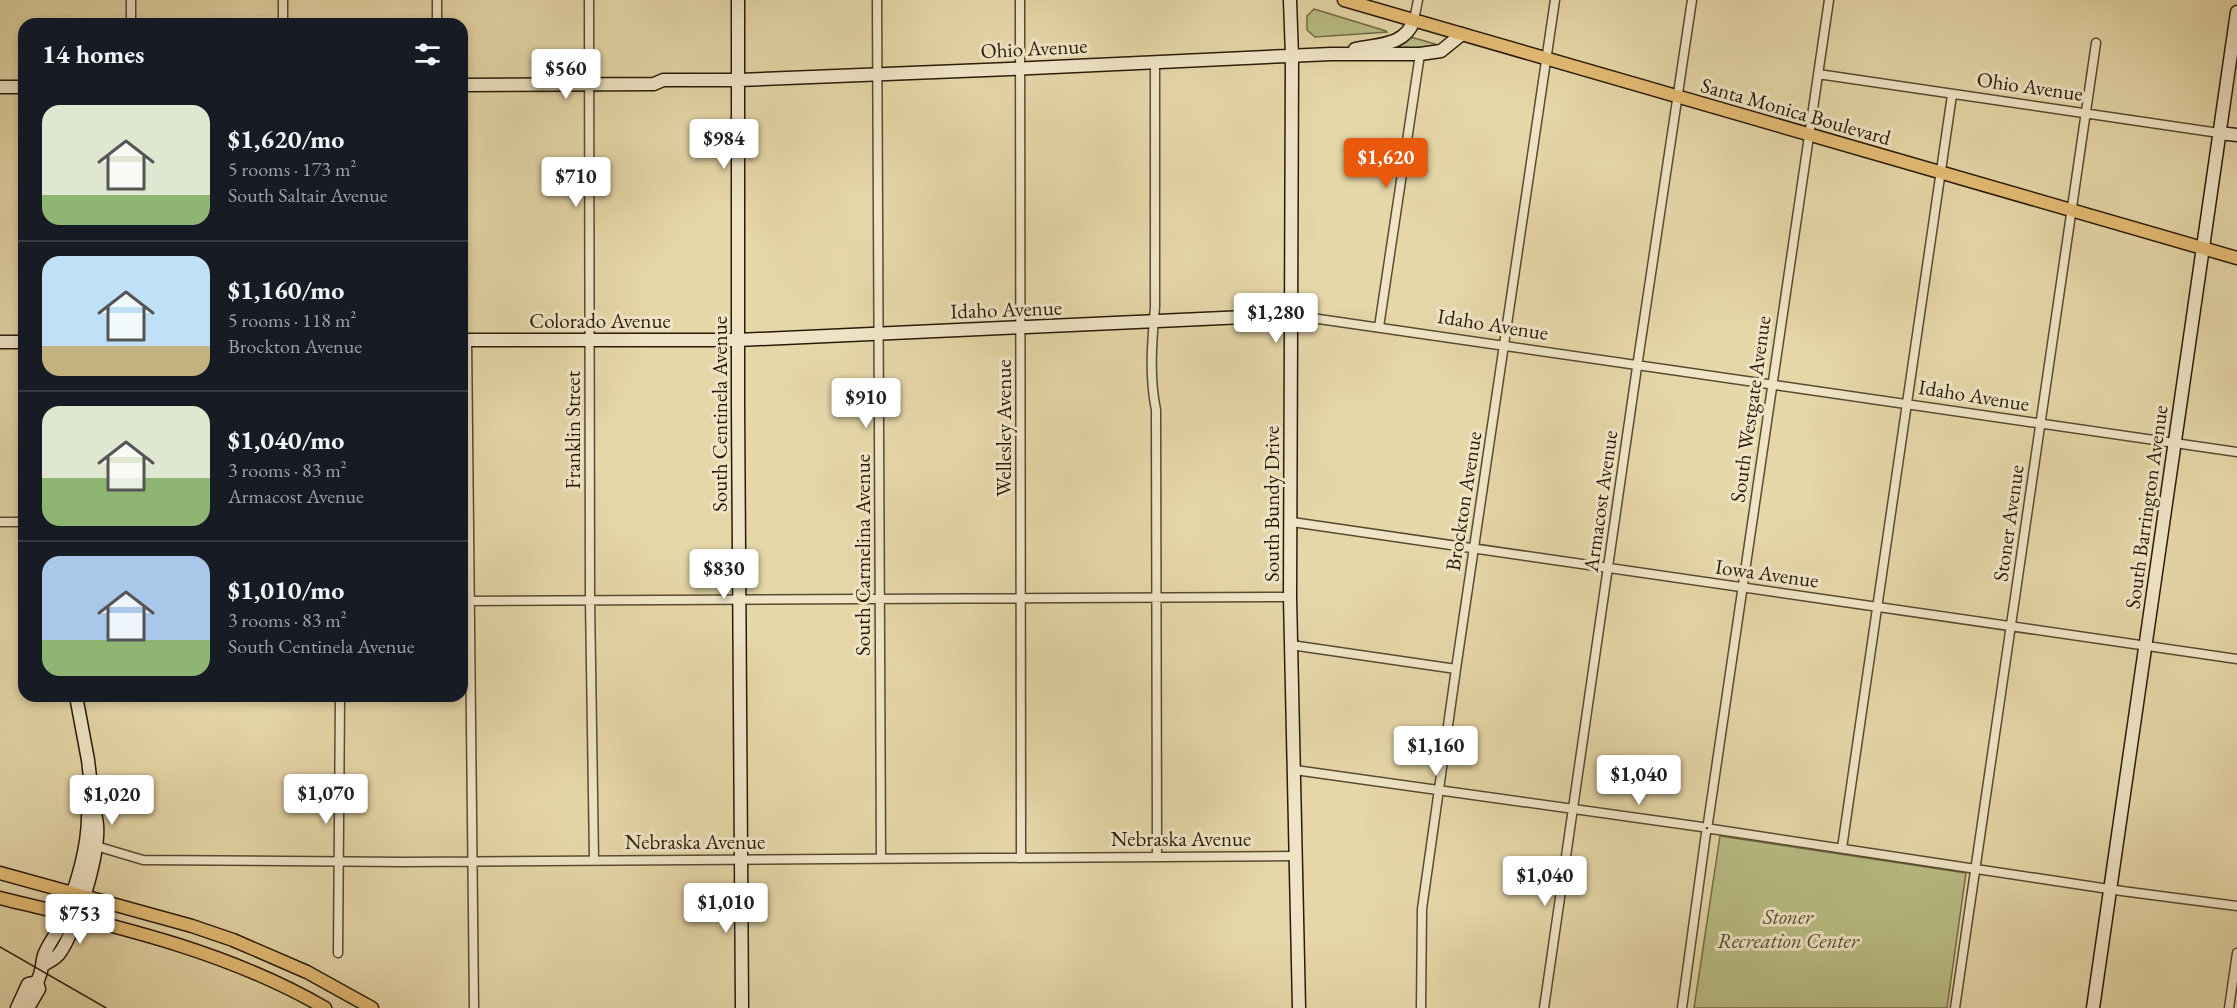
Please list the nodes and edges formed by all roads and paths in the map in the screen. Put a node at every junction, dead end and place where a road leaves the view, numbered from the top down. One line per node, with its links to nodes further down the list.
1 (131, 0): 15 (street)
2 (283, 0): 16 (street)
3 (437, 0): 17 (street)
4 (589, 0): 32 (street, Franklin Street)
5 (738, 0): 33 (street, South Centinela Avenue)
6 (877, 0): 27 (street, South Carmelina Avenue)
7 (1020, 0): 26 (street, Wellesley Avenue)
8 (1290, 0): 23 (street, South Bundy Drive)
9 (1344, 0): 18 (main road, Santa Monica Boulevard)
10 (1418, 0): 18 (street)
11 (1555, 0): 24 (street, Brockton Avenue)
12 (1692, 0): 38 (street, Armacost Avenue)
13 (1829, 0): 28 (street, South Westgate Avenue)
14 (2237, 12): 40 (street, South Barrington Avenue)
15 (131, 18)
16 (283, 18)
17 (437, 18)
18 (1414, 20): 19 (main road, Santa Monica Boulevard); 21 (street, Ohio Avenue)
19 (1462, 34): 22 (street, Ohio Avenue); 24 (main road, Santa Monica Boulevard)
20 (2096, 44): 39 (street, Stoner Avenue)
21 (1331, 54): 22 (street, Ohio Avenue); 23 (street, Ohio Avenue)
22 (1420, 54): 49 (street)
23 (1292, 56): 25 (street, Ohio Avenue); 47 (street, South Bundy Drive)
24 (1546, 58): 38 (main road, Santa Monica Boulevard); 57 (street, Brockton Avenue)
25 (1155, 62): 26 (street, Ohio Avenue); 48 (street)
26 (1019, 69): 27 (street, Ohio Avenue); 50 (street, Wellesley Avenue)
27 (878, 74): 33 (street, Ohio Avenue); 51 (street, South Carmelina Avenue)
28 (1818, 74): 37 (street, Ohio Avenue); 41 (street, South Westgate Avenue)
29 (468, 77): 32 (street)
30 (0, 78): 31 (street)
31 (18, 78)
32 (589, 80): 33 (street, Ohio Avenue); 34 (street); 52 (street, Franklin Street)
33 (739, 80): 54 (street, South Centinela Avenue)
34 (468, 85)
35 (0, 87): 36 (street)
36 (18, 87)
37 (1952, 95): 39 (street, Ohio Avenue); 43 (street)
38 (1677, 97): 41 (main road, Santa Monica Boulevard); 58 (street, Armacost Avenue)
39 (2085, 113): 40 (street, Ohio Avenue); 44 (street, Stoner Avenue)
40 (2220, 132): 42 (street, Ohio Avenue); 45 (street, South Barrington Avenue)
41 (1809, 134): 43 (main road, Santa Monica Boulevard); 59 (street, South Westgate Avenue)
42 (2237, 135)
43 (1941, 172): 44 (main road, Santa Monica Boulevard); 60 (street)
44 (2072, 210): 45 (main road, Santa Monica Boulevard); 61 (street, Stoner Avenue)
45 (2204, 249): 46 (main road, Santa Monica Boulevard); 62 (street, South Barrington Avenue)
46 (2237, 258)
47 (1291, 315): 48 (street, Idaho Avenue); 49 (street, Idaho Avenue); 66 (street, South Bundy Drive)
48 (1154, 321): 50 (street, Idaho Avenue); 72 (street)
49 (1379, 327): 57 (street, Idaho Avenue)
50 (1021, 328): 51 (street, Idaho Avenue); 70 (street, Wellesley Avenue)
51 (879, 334): 54 (street, Idaho Avenue); 74 (street, South Carmelina Avenue)
52 (590, 339): 53 (street, Colorado Avenue); 54 (street, Colorado Avenue); 75 (street, Franklin Street)
53 (468, 340)
54 (738, 340): 73 (street, South Centinela Avenue)
55 (0, 342): 56 (street)
56 (18, 342)
57 (1504, 346): 58 (street, Idaho Avenue); 67 (street, Brockton Avenue)
58 (1636, 367): 59 (street, Idaho Avenue); 68 (street, Armacost Avenue)
59 (1772, 386): 60 (street, Idaho Avenue); 69 (street, South Westgate Avenue)
60 (1907, 405): 61 (street, Idaho Avenue); 77 (street)
61 (2041, 425): 62 (street, Idaho Avenue); 78 (street, Stoner Avenue)
62 (2175, 444): 63 (street, Idaho Avenue); 80 (street, South Barrington Avenue)
63 (2237, 452)
64 (0, 522): 65 (street)
65 (18, 522)
66 (1292, 522): 67 (street, Iowa Avenue); 71 (street, South Bundy Drive)
67 (1474, 549): 68 (street, Iowa Avenue); 82 (street, Brockton Avenue)
68 (1609, 568): 69 (street, Iowa Avenue); 88 (street, Armacost Avenue)
69 (1743, 588): 77 (street, Iowa Avenue); 90 (street, South Westgate Avenue)
70 (1021, 597): 72 (street); 74 (street); 95 (street, Wellesley Avenue)
71 (1290, 597): 72 (street); 79 (street, South Bundy Drive)
72 (1157, 598): 93 (street)
73 (739, 599): 74 (street); 75 (street); 98 (street, South Centinela Avenue)
74 (880, 599): 96 (street, South Carmelina Avenue)
75 (590, 600): 76 (street); 97 (street, Franklin Street)
76 (468, 601)
77 (1877, 607): 78 (street, Iowa Avenue); 92 (street)
78 (2012, 627): 80 (street, Iowa Avenue); 101 (street, Stoner Avenue)
79 (1291, 645): 82 (street); 86 (street, South Bundy Drive)
80 (2146, 646): 81 (street, Iowa Avenue); 103 (street, South Barrington Avenue)
81 (2237, 659)
82 (1456, 669): 87 (street, Brockton Avenue)
83 (77, 702): 89 (street)
84 (340, 702): 99 (street)
85 (468, 702): 100 (street)
86 (1295, 770): 87 (street); 94 (street, South Bundy Drive)
87 (1439, 791): 88 (street); 121 (street, Brockton Avenue)
88 (1572, 810): 90 (street); 122 (street, Armacost Avenue)
89 (94, 812): 91 (street); 104 (street)
90 (1707, 828): 92 (street); 123 (street, South Westgate Avenue)
91 (96, 846): 99 (street, Nebraska Avenue); 105 (street)
92 (1842, 848): 101 (street)
93 (1157, 856): 94 (street, Nebraska Avenue); 95 (street, Nebraska Avenue)
94 (1296, 856): 120 (street, South Bundy Drive)
95 (1021, 857): 96 (street, Nebraska Avenue)
96 (881, 858): 98 (street, Nebraska Avenue)
97 (594, 859): 98 (street, Nebraska Avenue); 100 (street, Nebraska Avenue)
98 (741, 860): 119 (street, South Centinela Avenue)
99 (339, 861): 100 (street, Nebraska Avenue); 110 (street)
100 (471, 861): 118 (street)
101 (1976, 868): 103 (street); 124 (street, Stoner Avenue)
102 (0, 873): 104 (main road)
103 (2111, 889): 107 (street); 125 (street, South Barrington Avenue)
104 (71, 893): 105 (main road); 108 (street)
105 (84, 896): 109 (street); 117 (main road)
106 (0, 898): 108 (main road)
107 (2237, 906)
108 (64, 914): 109 (main road); 112 (street)
109 (78, 917): 112 (street); 116 (main road)
110 (338, 953)
111 (2237, 953): 126 (street)
112 (44, 965): 113 (street)
113 (37, 982): 114 (street); 115 (street)
114 (17, 1008)
115 (28, 1008)
116 (325, 1008)
117 (372, 1008)
118 (474, 1008)
119 (742, 1008)
120 (1299, 1008)
121 (1421, 1008)
122 (1544, 1008)
123 (1682, 1008)
124 (1955, 1008)
125 (2093, 1008)
126 (2229, 1008)

